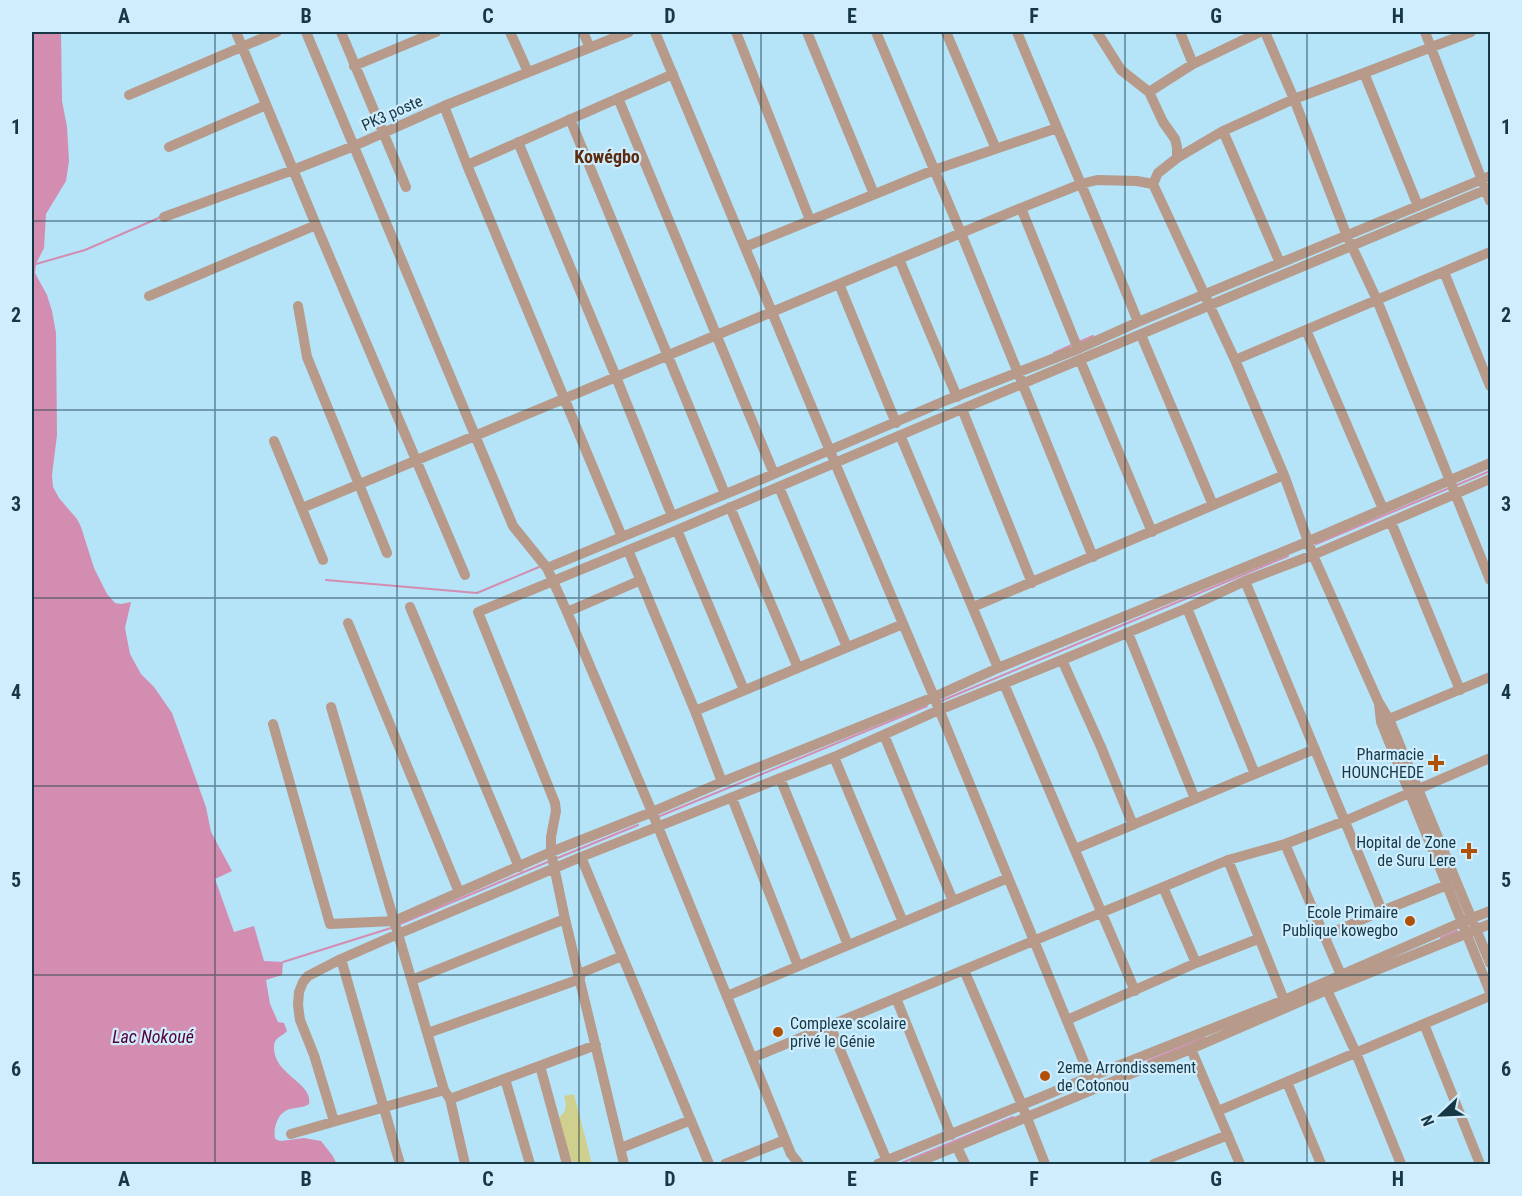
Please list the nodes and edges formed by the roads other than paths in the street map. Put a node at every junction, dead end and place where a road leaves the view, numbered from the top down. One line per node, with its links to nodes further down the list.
1 (236, 32): 21 (street)
2 (277, 32): 21 (street)
3 (306, 32): 40 (street)
4 (341, 32): 25 (street)
5 (436, 32): 25 (street)
6 (510, 32): 26 (street)
7 (583, 32): 23 (street)
8 (629, 32): 23 (street, PK3 poste)
9 (655, 32): 28 (street)
10 (736, 32): 56 (street)
11 (807, 32): 51 (street)
12 (876, 32): 46 (street)
13 (946, 32): 42 (street)
14 (1017, 32): 36 (street)
15 (1097, 32): 29 (street)
16 (1180, 32): 24 (street)
17 (1260, 32): 24 (street)
18 (1265, 32): 32 (street)
19 (1425, 32): 22 (street)
20 (1471, 32): 22 (street)
21 (243, 47): 30 (street); 33 (street)
22 (1431, 47): 27 (street); 47 (street)
23 (590, 48): 26 (street, PK3 poste)
24 (1193, 64): 29 (street)
25 (354, 66): 38 (street)
26 (528, 72): 34 (street, PK3 poste)
27 (1364, 73): 32 (street); 53 (street)
28 (673, 74): 31 (street); 60 (street)
29 (1149, 92): 43 (street)
30 (129, 95)
31 (618, 98): 35 (street); 74 (street)
32 (1294, 99): 37 (street); 59 (street)
33 (266, 105): 41 (street); 45 (street)
34 (444, 106): 38 (street, PK3 poste); 44 (street)
35 (570, 119): 39 (street); 77 (street)
36 (1057, 128): 42 (street); 48 (street)
37 (1223, 131): 43 (street); 63 (street)
38 (384, 134): 40 (street, PK3 poste); 50 (street)
39 (518, 142): 44 (street); 81 (street)
40 (354, 146): 45 (street, PK3 poste); 89 (street)
41 (169, 147)
42 (996, 149): 46 (street)
43 (1177, 158): 49 (street)
44 (467, 165): 84 (street)
45 (293, 170): 55 (street, PK3 poste); 57 (street)
46 (934, 170): 51 (street); 58 (street)
47 (1487, 183): 52 (street); 53 (street); 59 (street)
48 (1081, 184): 49 (street); 54 (street); 72 (street)
49 (1153, 184): 66 (street)
50 (405, 187)
51 (874, 194): 56 (street)
52 (1491, 201)
53 (1418, 206): 59 (street)
54 (1021, 208): 58 (street); 76 (street)
55 (164, 217)
56 (810, 220): 60 (street)
57 (316, 225): 67 (street); 92 (street)
58 (961, 233): 62 (street); 80 (street)
59 (1350, 241): 63 (street); 68 (street); 70 (street)
60 (745, 247): 71 (street)
61 (1491, 252): 64 (street)
62 (899, 259): 65 (street); 85 (street)
63 (1280, 263): 66 (street)
64 (1444, 272): 68 (street); 83 (street)
65 (839, 284): 71 (street); 87 (street)
66 (1204, 295): 70 (street); 72 (street)
67 (150, 296)
68 (1377, 300): 73 (street); 98 (street)
69 (298, 306): 99 (street)
70 (1210, 306): 75 (street); 79 (street)
71 (772, 312): 74 (street); 91 (street)
72 (1138, 322): 76 (street)
73 (1306, 330): 79 (street); 106 (street)
74 (716, 335): 77 (street); 95 (street)
75 (1141, 335): 78 (street); 103 (street)
76 (1078, 349): 80 (street)
77 (668, 355): 81 (street); 101 (street)
78 (1080, 360): 82 (street); 110 (street)
79 (1235, 360): 96 (street)
80 (1017, 372): 82 (street); 85 (street)
81 (616, 377): 84 (street); 107 (street)
82 (1022, 384): 86 (street); 116 (street)
83 (1491, 386)
84 (565, 398): 89 (street); 111 (street)
85 (952, 398): 86 (street); 87 (street)
86 (957, 411): 88 (street); 124 (street)
87 (896, 423): 91 (street)
88 (900, 435): 93 (street); 126 (street)
89 (475, 436): 92 (street); 118 (street)
90 (274, 441): 105 (street)
91 (830, 450): 93 (street); 95 (street)
92 (416, 461): 99 (street); 119 (street)
93 (835, 463): 100 (street); 130 (street)
94 (1491, 463): 98 (street)
95 (774, 474): 101 (street)
96 (1284, 475): 103 (street); 112 (street)
97 (1491, 479): 102 (street)
98 (1450, 481): 102 (street); 106 (street)
99 (359, 484): 105 (street); 114 (street)
100 (779, 487): 104 (street); 132 (street)
101 (725, 494): 107 (street)
102 (1456, 495): 108 (street); 122 (street)
103 (1214, 505): 110 (street)
104 (730, 507): 109 (street); 134 (street)
105 (302, 508): 117 (street)
106 (1383, 509): 112 (street)
107 (672, 516): 111 (street)
108 (1391, 522): 115 (street); 139 (street)
109 (677, 530): 113 (street); 138 (street)
110 (1152, 531): 116 (street)
111 (622, 537): 118 (street)
112 (1308, 542): 115 (street); 135 (street)
113 (628, 550): 120 (street); 121 (street)
114 (387, 553)
115 (1313, 555): 123 (street); 144 (street)
116 (1093, 556): 124 (street)
117 (323, 560)
118 (547, 568): 120 (street)
119 (465, 575)
120 (553, 580): 128 (street); 162 (street)
121 (641, 580): 128 (street); 143 (street)
122 (1491, 580)
123 (1245, 581): 127 (street); 147 (street)
124 (1032, 583): 126 (street)
125 (410, 607): 165 (street)
126 (973, 607): 135 (street)
127 (1187, 608): 131 (street); 150 (street)
128 (567, 612): 156 (street)
129 (348, 622): 170 (street)
130 (903, 624): 132 (street); 140 (street)
131 (1128, 633): 133 (street); 155 (street)
132 (847, 647): 134 (street)
133 (1062, 660): 137 (street); 158 (street)
134 (798, 668): 138 (street)
135 (998, 668): 140 (street)
136 (1491, 678): 139 (street)
137 (1004, 684): 142 (street); 161 (street)
138 (744, 690): 143 (street)
139 (1460, 690): 144 (street)
140 (934, 697): 142 (street); 152 (street)
141 (331, 707): 177 (street)
142 (939, 710): 146 (street); 167 (street)
143 (695, 711): 152 (street)
144 (1385, 721): 153 (street)
145 (273, 724): 177 (street)
146 (884, 735): 148 (street); 171 (street)
147 (1315, 749): 150 (street); 157 (street)
148 (834, 757): 151 (street); 178 (street)
149 (1491, 758): 153 (street)
150 (1255, 774): 155 (street)
151 (780, 778): 154 (street); 185 (street)
152 (722, 782): 156 (street)
153 (1414, 791): 157 (street); 168 (street); 176 (street)
154 (732, 798): 159 (street); 190 (street)
155 (1195, 799): 158 (street)
156 (652, 812): 159 (street); 162 (street)
157 (1345, 821): 160 (street); 172 (street)
158 (1133, 825): 161 (street)
159 (657, 826): 163 (street); 198 (street)
160 (1285, 844): 164 (street); 182 (street)
161 (1075, 849): 174 (street)
162 (551, 852): 165 (street); 166 (street)
163 (581, 857): 166 (street); 186 (street)
164 (1228, 860): 169 (street); 183 (street)
165 (519, 867): 170 (street)
166 (555, 868): 175 (street); 181 (street)
167 (1008, 878): 171 (street); 184 (street)
168 (1447, 885): 172 (street); 176 (street)
169 (1163, 887): 174 (street); 188 (street)
170 (459, 892): 177 (street)
171 (953, 901): 178 (street)
172 (1382, 910): 182 (street)
173 (1491, 912): 176 (street)
174 (1102, 913): 184 (street); 196 (street)
175 (565, 919): 193 (street); 194 (street)
176 (1468, 920): 180 (street); 192 (street)
177 (393, 921): 181 (street)
178 (903, 922): 185 (street)
179 (1491, 924): 180 (street)
180 (1472, 932): 189 (street); 195 (street); 197 (street)
181 (398, 934): 187 (street); 194 (street)
182 (1324, 936): 192 (street)
183 (1258, 939): 188 (street); 201 (street)
184 (1034, 941): 191 (street); 202 (street)
185 (848, 945): 190 (street)
186 (622, 956): 193 (street); 219 (street)
187 (340, 959): 216 (street); 220 (street)
188 (1196, 963): 196 (street)
189 (1491, 963)
190 (798, 966): 198 (street)
191 (964, 970): 200 (street); 215 (street)
192 (1341, 975): 201 (street)
193 (579, 976): 205 (street); 206 (street)
194 (412, 980): 205 (street)
195 (1326, 990): 207 (street); 208 (street)
196 (1135, 991): 202 (street)
197 (1491, 992)
198 (726, 996): 209 (street)
199 (1491, 996): 203 (street)
200 (896, 998): 204 (street); 222 (street)
201 (1284, 1000): 211 (street)
202 (1067, 1020): 211 (street)
203 (1424, 1024): 208 (street); 245 (street)
204 (830, 1026): 209 (street); 229 (street)
205 (428, 1033): 214 (street)
206 (596, 1045): 210 (street); 226 (street)
207 (1191, 1049): 217 (street); 218 (street)
208 (1356, 1053): 213 (street); 244 (street)
209 (752, 1059): 224 (street)
210 (540, 1066): 212 (street); 233 (street)
211 (1090, 1077): 215 (street)
212 (505, 1079): 214 (street); 232 (street)
213 (1287, 1082): 217 (street); 243 (street)
214 (447, 1095): 216 (street); 231 (street)
215 (1022, 1105): 218 (street); 222 (street)
216 (384, 1107): 220 (street); 230 (street)
217 (1218, 1111): 223 (street)
218 (1027, 1117): 225 (street); 240 (street)
219 (691, 1120): 226 (street); 235 (street)
220 (334, 1121): 221 (street)
221 (291, 1134)
222 (951, 1135): 229 (street)
223 (1228, 1136): 228 (street); 242 (street)
224 (785, 1140): 227 (street); 236 (street)
225 (957, 1147): 238 (street); 239 (street)
226 (621, 1148): 234 (street)
227 (792, 1159): 237 (street)
228 (1171, 1161): 241 (street)
229 (883, 1163)
230 (400, 1164)
231 (465, 1164)
232 (530, 1164)
233 (567, 1164)
234 (624, 1164)
235 (709, 1164)
236 (725, 1164)
237 (799, 1164)
238 (914, 1164)
239 (965, 1164)
240 (1046, 1164)
241 (1154, 1164)
242 (1240, 1164)
243 (1321, 1164)
244 (1401, 1164)
245 (1480, 1164)

